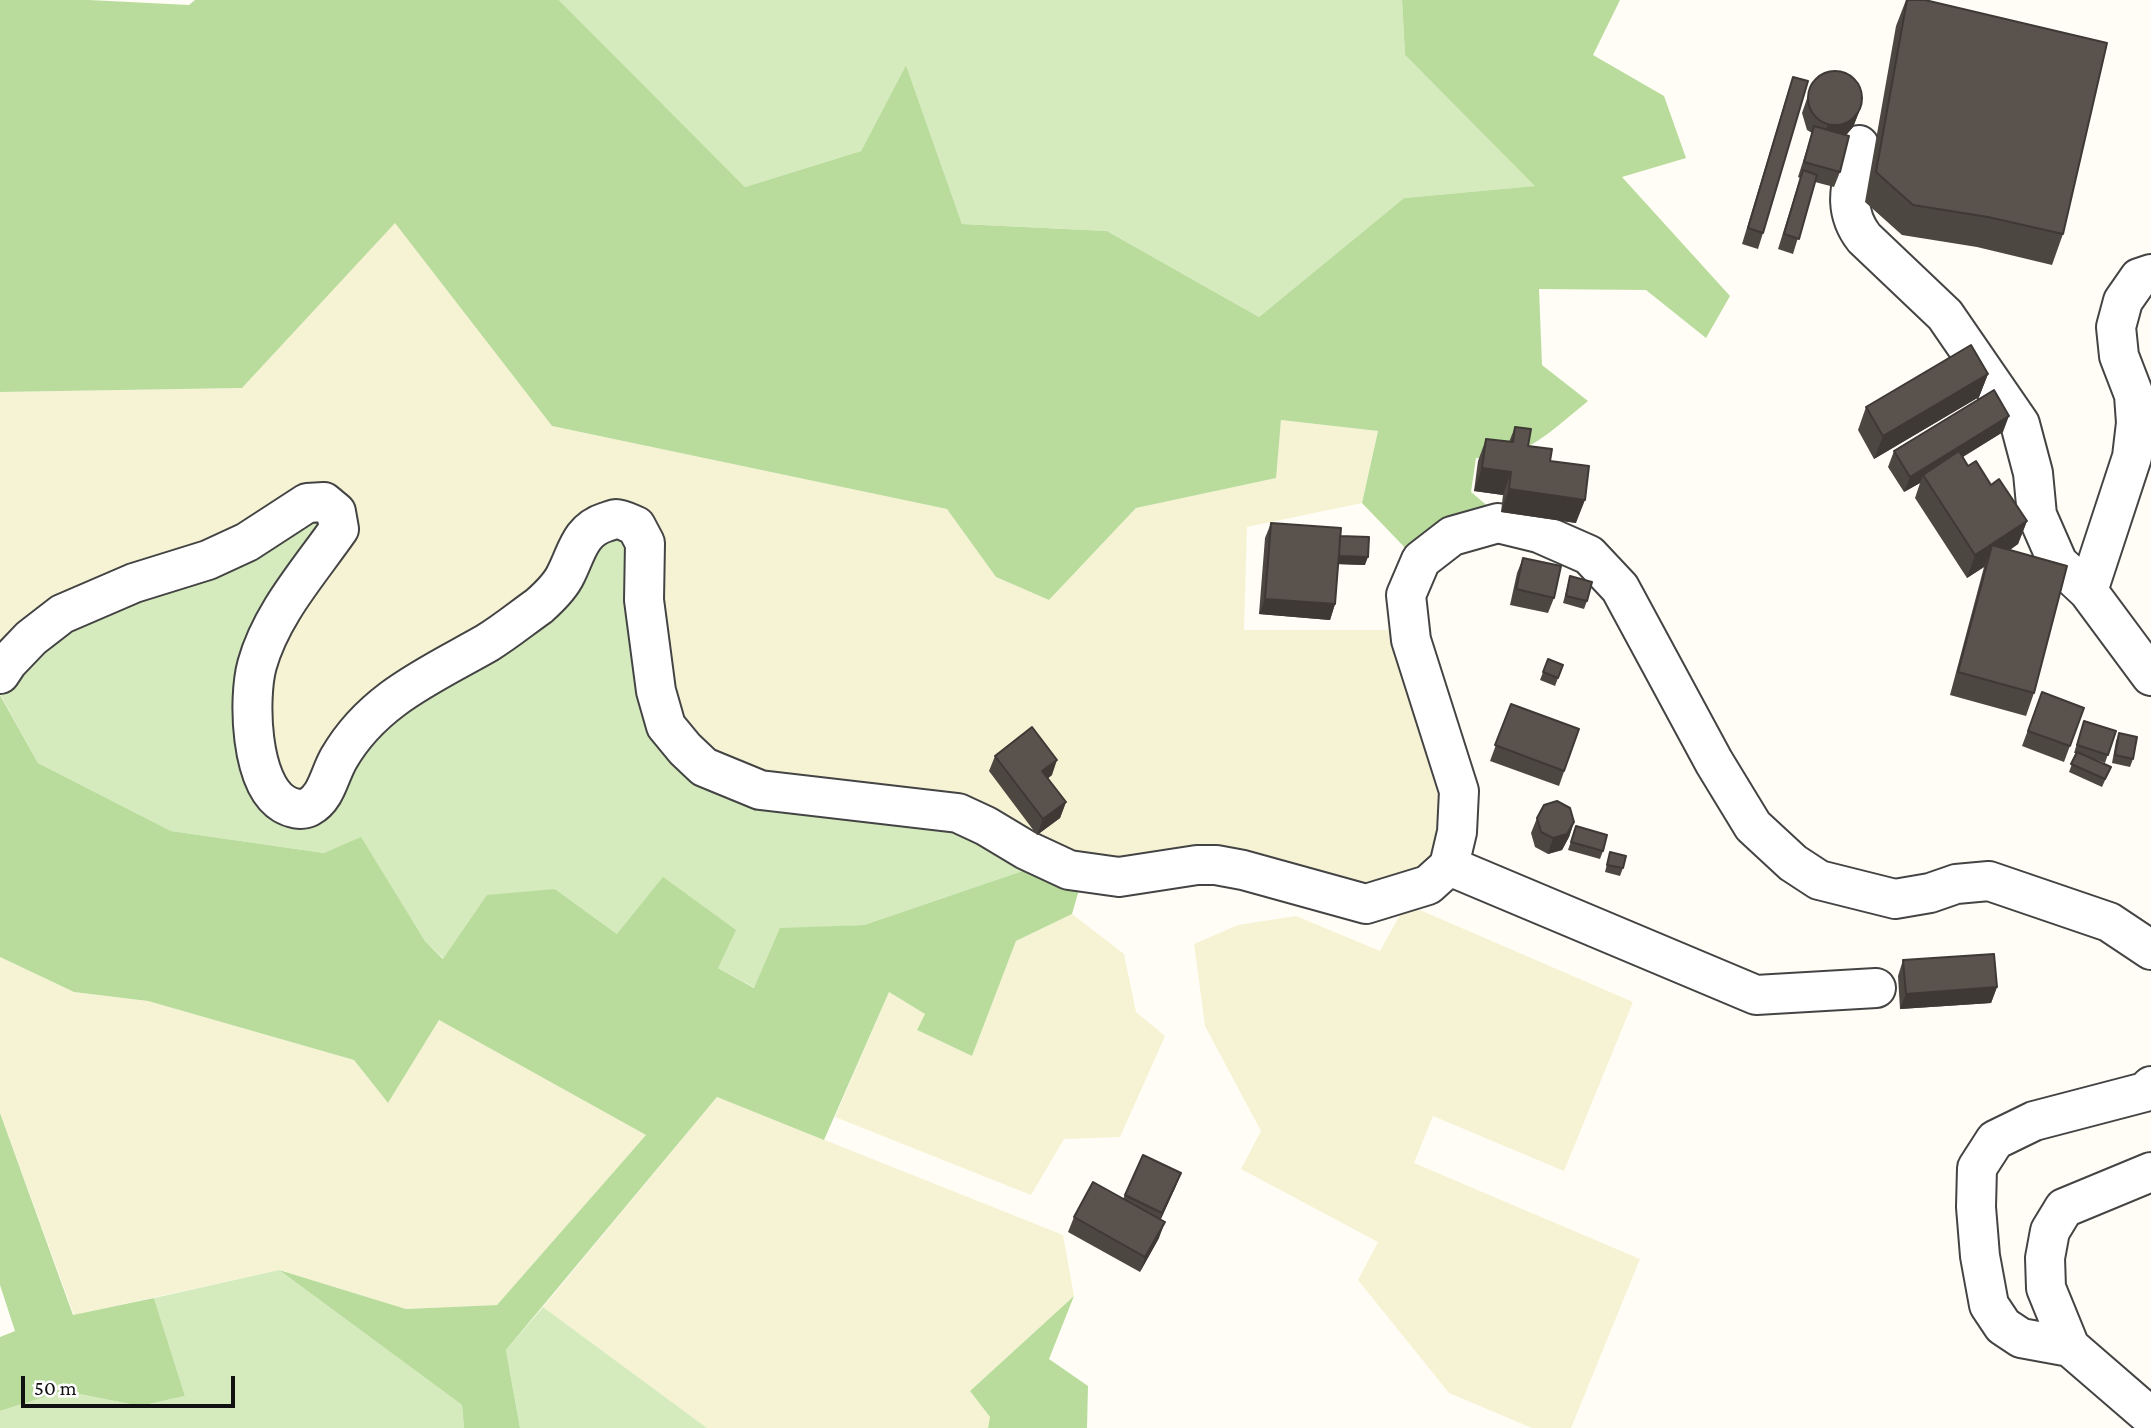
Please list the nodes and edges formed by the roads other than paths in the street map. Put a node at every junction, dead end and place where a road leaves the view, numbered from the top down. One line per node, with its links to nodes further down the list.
1 (1858, 145): 3 (street)
2 (2151, 274): 3 (street)
3 (2088, 591): 5 (street)
4 (0, 674): 6 (street)
5 (2151, 676)
6 (1449, 866): 7 (street); 8 (street)
7 (2151, 950)
8 (1876, 988)
9 (2151, 1086): 11 (street)
10 (2151, 1172): 11 (street)
11 (2070, 1347): 12 (street)
12 (2151, 1417)

